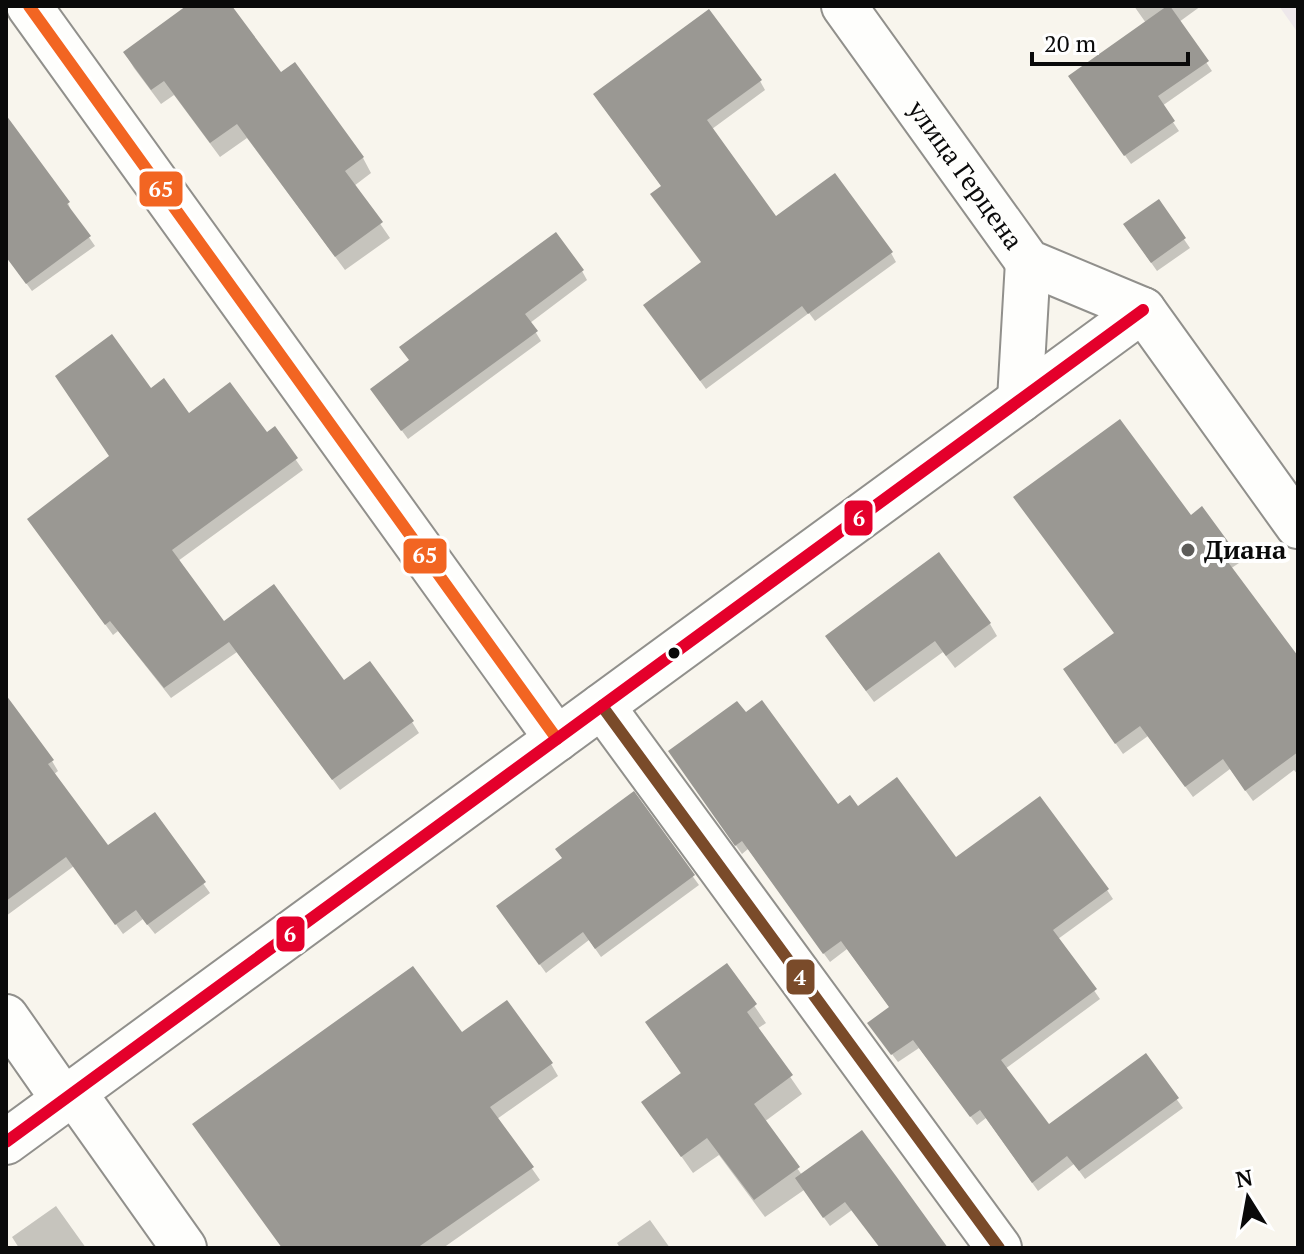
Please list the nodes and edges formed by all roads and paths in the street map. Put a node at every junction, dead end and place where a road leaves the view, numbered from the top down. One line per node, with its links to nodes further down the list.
1 (29, 6): 8 (street)
2 (844, 6): 3 (street, улица Герцена)
3 (1028, 262): 4 (street, улица Герцена); 5 (street)
4 (1143, 310): 5 (street); 6 (street)
5 (1020, 400): 7 (street)
6 (1298, 526)
7 (602, 706): 8 (street); 13 (street)
8 (557, 739): 10 (street)
9 (6, 1017): 10 (street)
10 (69, 1096): 11 (street); 12 (street)
11 (6, 1142)
12 (184, 1248)
13 (999, 1248)

